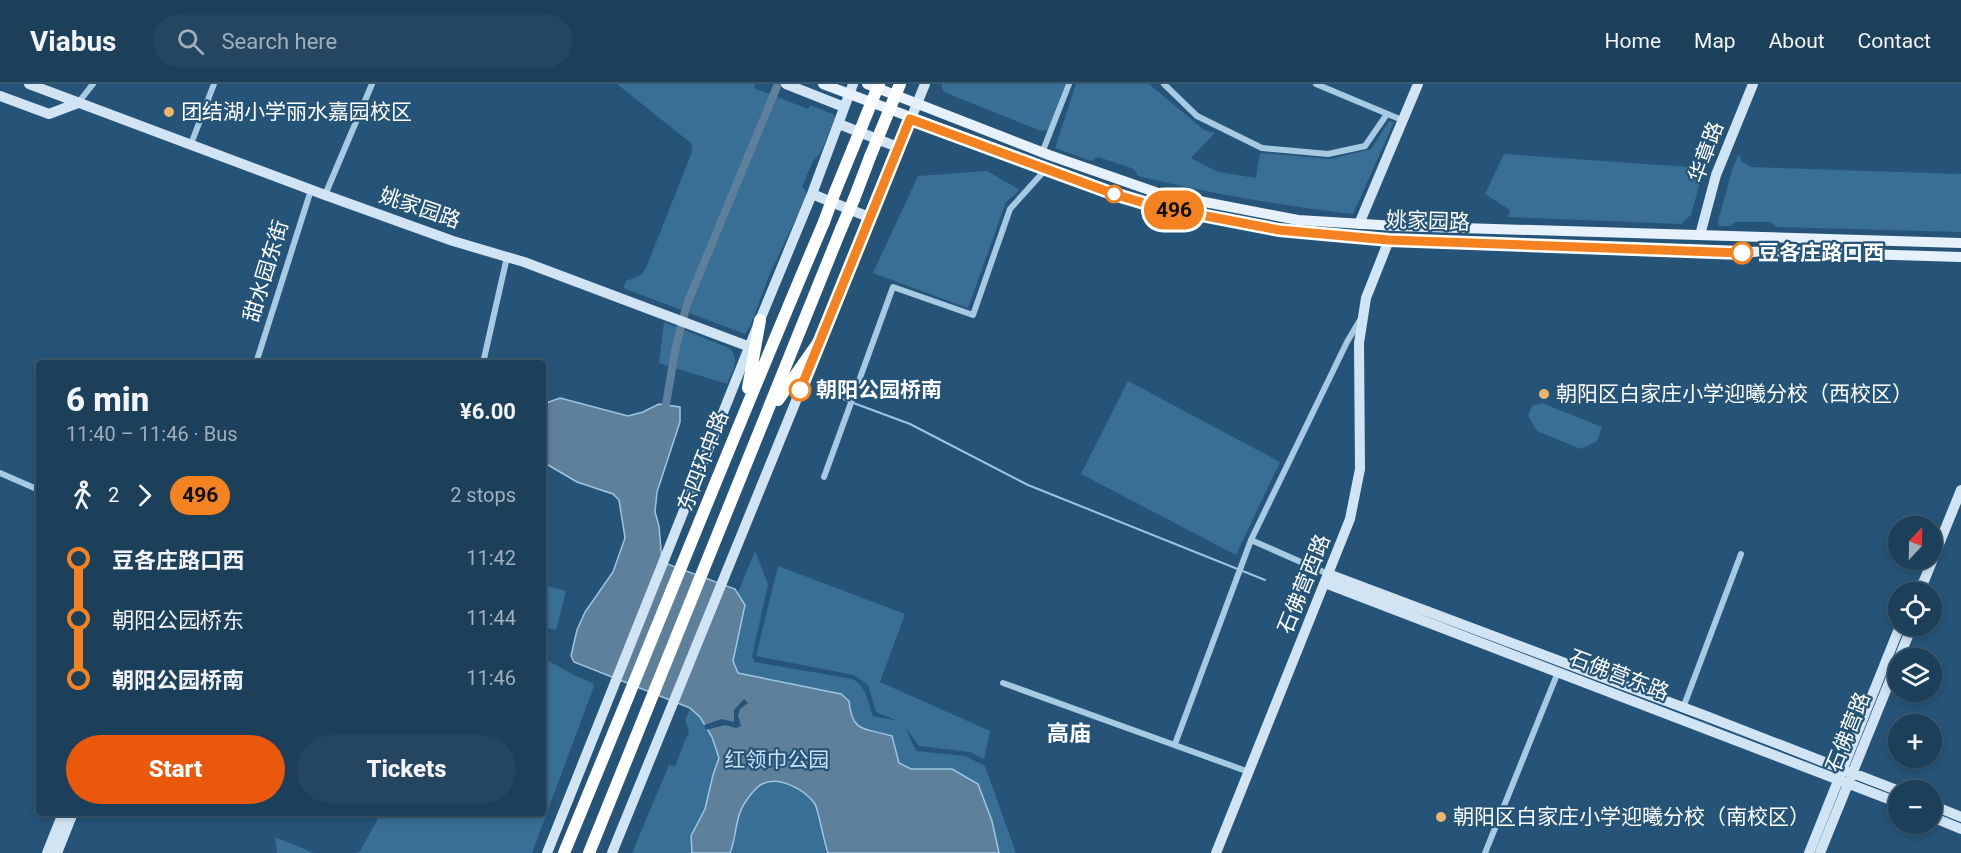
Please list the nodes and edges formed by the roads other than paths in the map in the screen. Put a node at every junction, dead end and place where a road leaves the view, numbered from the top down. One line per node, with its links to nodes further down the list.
1 (29, 84): 18 (street, 姚家园路)
2 (93, 84): 18 (street)
3 (214, 84): 25 (street)
4 (372, 84): 31 (street)
5 (786, 84): 20 (street)
6 (823, 84): 16 (main road, 姚家园路)
7 (867, 84): 19 (main road, 姚家园路)
8 (879, 84): 45 (highway, 东四环中路, bridge)
9 (900, 84): 46 (highway, 东四环中路, bridge)
10 (925, 84): 19 (street)
11 (1069, 84): 27 (street)
12 (1164, 84): 21 (street)
13 (1316, 84): 21 (street)
14 (1418, 84): 23 (street)
15 (1753, 84): 34 (street, 华章路)
16 (851, 89): 20 (street, 东四环中路); 22 (main road, 姚家园路)
17 (0, 96): 18 (street)
18 (78, 103): 25 (street, 姚家园路)
19 (916, 104): 22 (street); 27 (main road, 姚家园路)
20 (844, 107): 24 (street, 东四环中路)
21 (1387, 114): 23 (street)
22 (910, 119): 26 (street); 28 (main road, 姚家园路)
23 (1402, 120): 33 (street)
24 (838, 124): 26 (street); 30 (street, 东四环中路)
25 (191, 144): 29 (street, 姚家园路)
26 (900, 148): 32 (street)
27 (1042, 153): 33 (main road, 姚家园路)
28 (1046, 170): 35 (main road, 姚家园路); 48 (street)
29 (311, 190): 31 (street, 姚家园路); 43 (street, 甜水园东街)
30 (812, 194): 32 (street); 40 (street, 东四环中路)
31 (325, 195): 37 (street, 姚家园路)
32 (871, 218): 41 (street)
33 (1359, 224): 34 (main road, 姚家园路)
34 (1700, 236): 36 (main road, 姚家园路)
35 (1393, 240): 38 (main road, 姚家园路); 39 (street, 石佛营西路)
36 (1961, 243)
37 (507, 257): 42 (street, 姚家园路); 44 (street)
38 (1961, 257)
39 (1363, 315): 51 (street); 53 (street, 石佛营西路)
40 (760, 320): 42 (street, 东四环中路); 45 (highway)
41 (818, 343): 46 (highway); 76 (street)
42 (750, 347): 73 (street, 东四环中路)
43 (257, 360)
44 (484, 360)
45 (744, 409): 74 (highway, 东四环中路)
46 (765, 418): 75 (highway, 东四环中路)
47 (0, 473): 49 (street)
48 (824, 477)
49 (36, 489)
50 (1961, 490): 54 (street)
51 (1251, 540): 53 (street); 60 (street)
52 (1741, 554): 59 (street)
53 (1327, 579): 57 (street, 石佛营东路); 59 (street, 石佛营东路); 61 (street, 石佛营西路)
54 (1924, 581)
55 (1896, 636): 62 (street, 石佛营路)
56 (1908, 636): 62 (street, 石佛营路)
57 (1558, 672): 62 (street, 石佛营东路); 78 (street)
58 (1003, 682): 60 (street)
59 (1683, 708): 62 (street, 石佛营东路)
60 (1175, 744): 61 (street)
61 (1249, 772): 77 (street, 石佛营西路)
62 (1846, 776): 63 (street, 石佛营东路); 64 (street, 石佛营东路); 79 (street, 石佛营路); 80 (street, 石佛营路)
63 (1888, 788)
64 (1888, 797)
65 (1942, 808): 66 (street)
66 (1959, 814)
67 (62, 816): 71 (street)
68 (72, 816): 72 (street)
69 (1942, 821): 70 (street)
70 (1961, 828)
71 (47, 853)
72 (57, 853)
73 (547, 853)
74 (564, 853)
75 (589, 853)
76 (612, 853)
77 (1216, 853)
78 (1485, 853)
79 (1809, 853)
80 (1820, 853)

